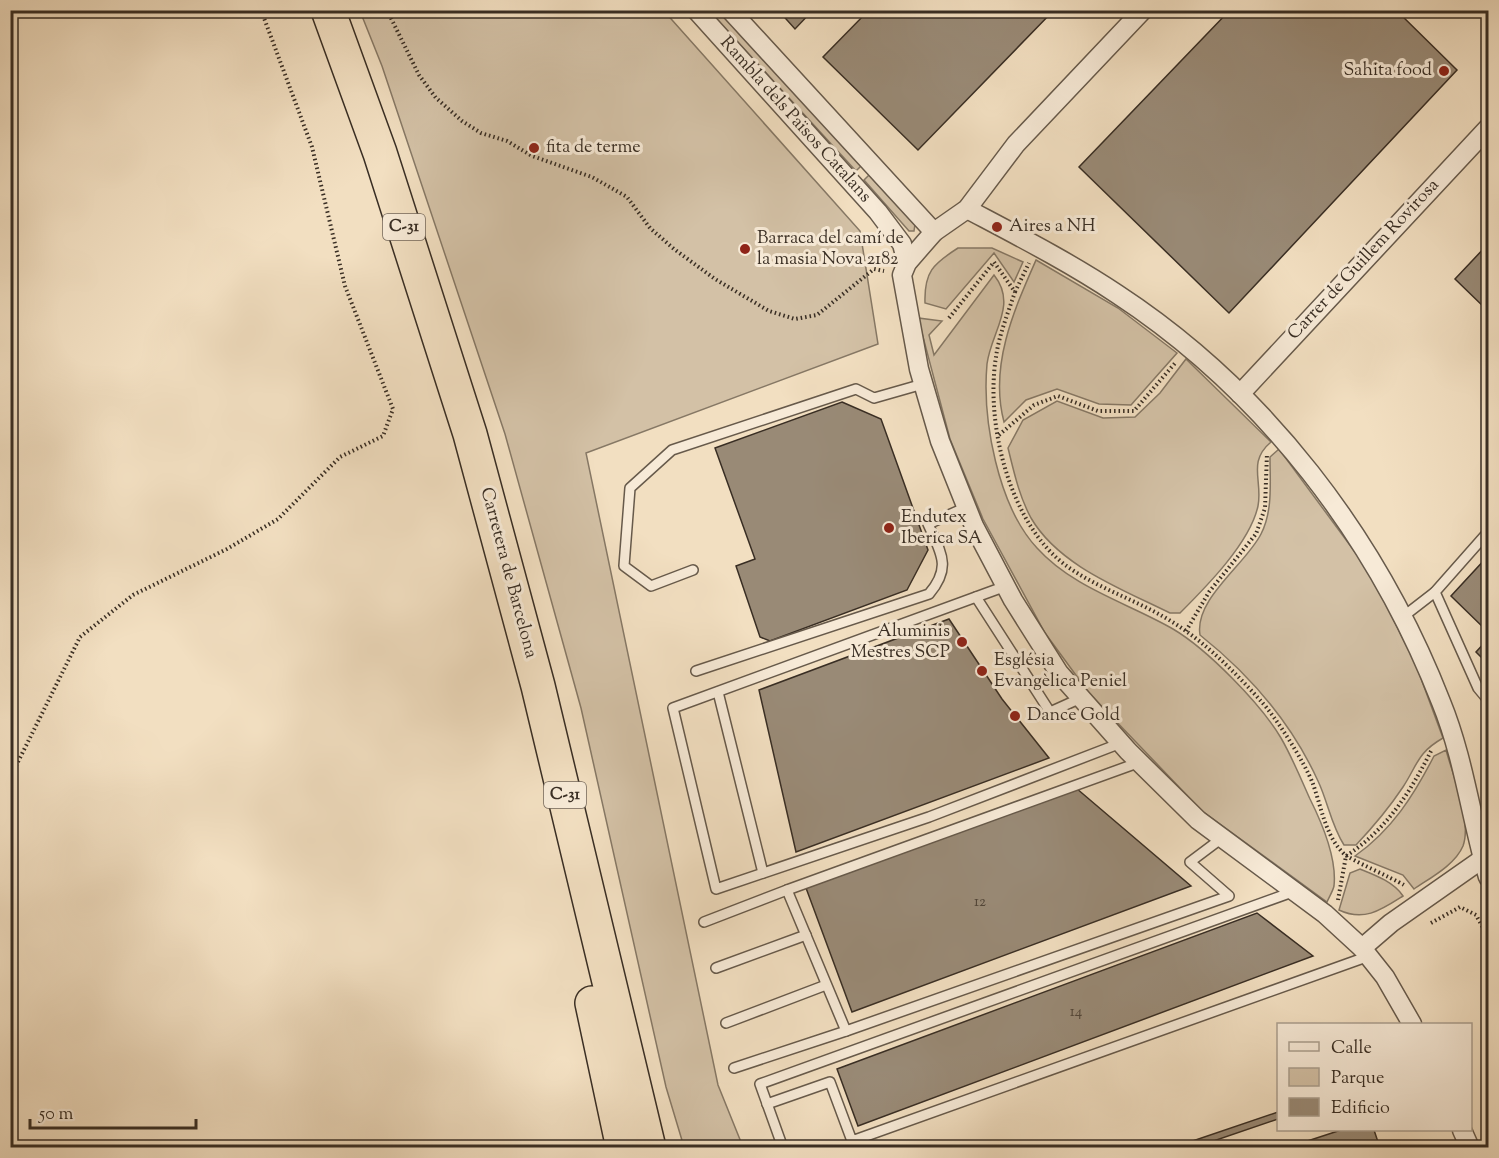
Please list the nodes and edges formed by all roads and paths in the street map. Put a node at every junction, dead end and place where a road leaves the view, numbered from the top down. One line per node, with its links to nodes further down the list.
1 (261, 10): 35 (path)
2 (328, 10): 18 (highway, Carretera de Barcelona / C-31)
3 (387, 10): 11 (path)
4 (696, 10): 11 (street, Rambla dels Països Catalans)
5 (730, 10): 9 (street, Rambla dels Països Catalans)
6 (1143, 10): 8 (street)
7 (1488, 128): 16 (street, Carrer de Guillem Rovirosa)
8 (967, 209): 9 (street); 16 (street)
9 (934, 232): 11 (street)
10 (1030, 263): 12 (path)
11 (905, 269): 15 (street, Rambla dels Països Catalans)
12 (1015, 292): 13 (path); 17 (path)
13 (949, 318)
14 (1181, 357): 17 (path)
15 (923, 384): 20 (street, Rambla dels Països Catalans); 22 (lane)
16 (1240, 394): 26 (street)
17 (999, 435): 27 (path)
18 (473, 446): 57 (highway); 58 (highway, Carretera de Barcelona / C-31)
19 (1267, 452): 27 (path)
20 (967, 507): 23 (street, Rambla dels Països Catalans); 28 (lane)
21 (1488, 532): 24 (lane)
22 (693, 570)
23 (1006, 586): 25 (lane); 30 (street, Rambla dels Països Catalans)
24 (1435, 592): 26 (lane); 31 (lane)
25 (976, 597): 29 (lane); 30 (lane)
26 (1404, 616): 38 (street)
27 (1186, 631): 37 (path)
28 (696, 671)
29 (718, 692): 39 (lane); 39 (lane)
30 (1081, 698): 32 (street, Rambla dels Països Catalans)
31 (1488, 700)
32 (1121, 743): 34 (street, Rambla dels Països Catalans); 39 (lane)
33 (1431, 751): 37 (path)
34 (1140, 762): 36 (street, Rambla dels Països Catalans); 41 (lane)
35 (10, 778)
36 (1222, 838): 42 (street, Rambla dels Països Catalans); 53 (lane)
37 (1346, 856): 40 (path); 43 (path)
38 (1487, 864): 48 (street)
39 (763, 873)
40 (1404, 885)
41 (787, 890): 44 (lane); 46 (lane)
42 (1294, 891): 48 (street, Rambla dels Països Catalans); 55 (lane)
43 (1338, 901)
44 (704, 922)
45 (1431, 923): 47 (path)
46 (806, 935): 49 (lane); 50 (lane)
47 (1488, 937)
48 (1365, 952): 52 (street, Rambla dels Països Catalans); 55 (lane)
49 (716, 968)
50 (826, 985): 51 (lane); 53 (lane)
51 (726, 1023)
52 (1411, 1023)
53 (846, 1031): 54 (lane)
54 (734, 1068)
55 (767, 1104): 59 (lane)
56 (1462, 1131): 60 (street)
57 (623, 1148)
58 (649, 1148)
59 (783, 1148)
60 (1470, 1148)

